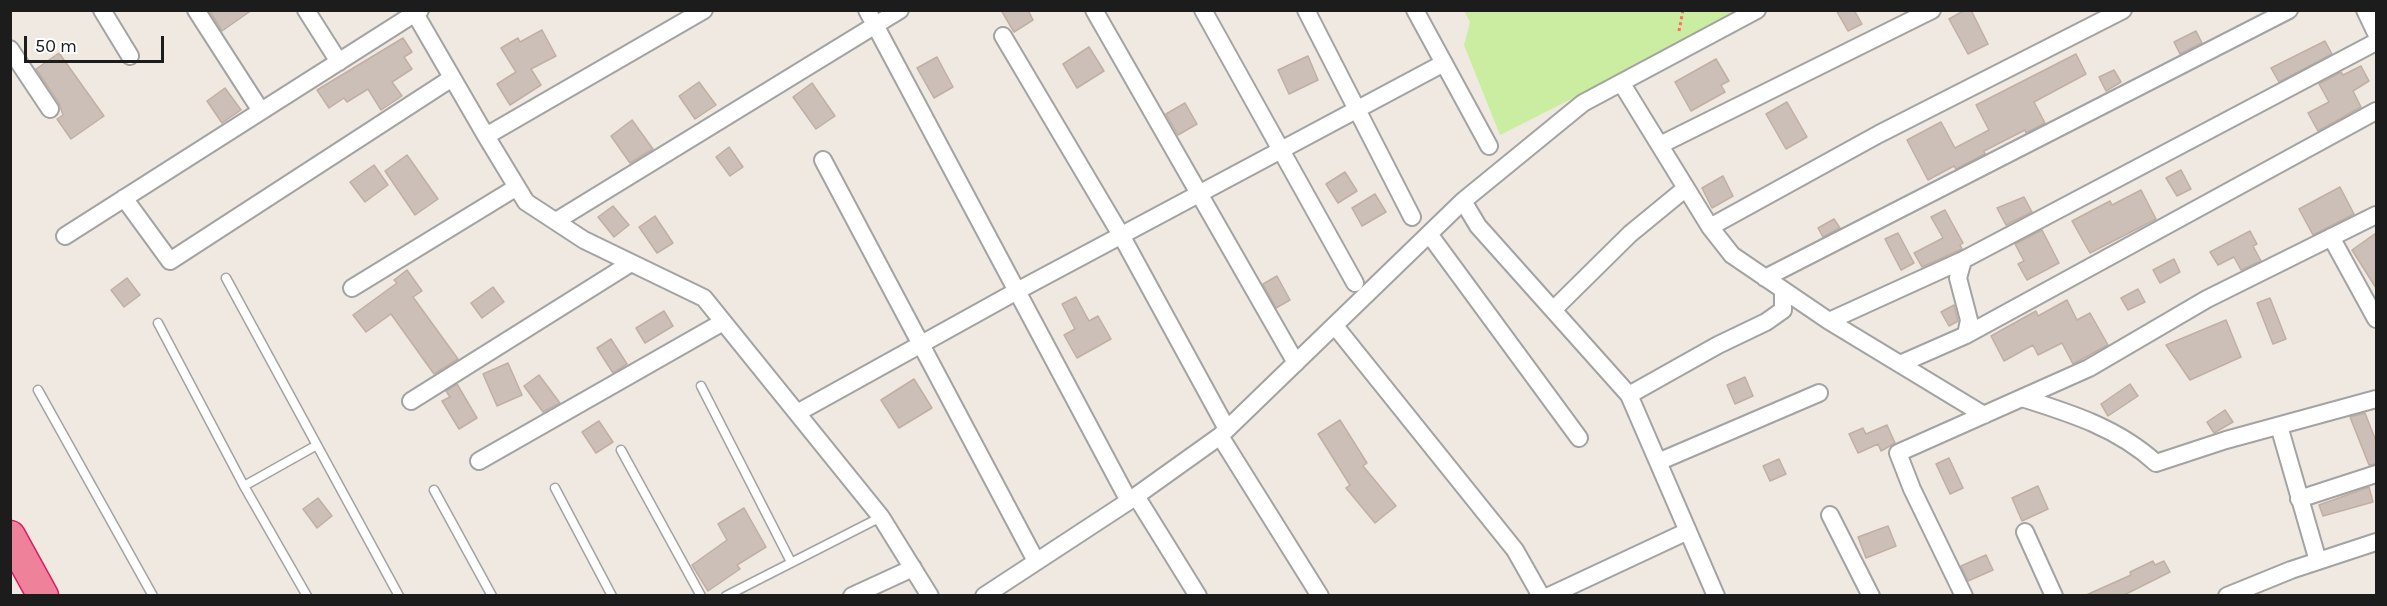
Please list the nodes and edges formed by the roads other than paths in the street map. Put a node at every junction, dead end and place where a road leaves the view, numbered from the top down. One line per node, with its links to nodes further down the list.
1 (102, 10): 21 (street)
2 (196, 10): 28 (street)
3 (306, 10): 22 (street)
4 (704, 10): 30 (street)
5 (900, 10): 16 (street)
6 (1094, 10): 37 (street)
7 (1203, 10): 33 (street)
8 (1306, 10): 27 (street)
9 (1415, 10): 23 (street)
10 (1757, 10): 25 (street)
11 (1932, 10): 31 (street)
12 (2123, 10): 43 (street)
13 (2289, 10): 51 (street)
14 (2365, 10): 17 (street)
15 (416, 12): 22 (street); 24 (street)
16 (871, 18): 42 (street); 55 (street)
17 (2376, 33)
18 (1003, 36): 45 (street)
19 (2376, 42): 48 (street)
20 (10, 50): 26 (street)
21 (130, 56)
22 (339, 62): 28 (street)
23 (1444, 63): 27 (street); 32 (street)
24 (452, 78): 30 (street); 38 (street)
25 (1622, 84): 31 (street); 39 (street)
26 (50, 109)
27 (1358, 109): 33 (street); 41 (street)
28 (261, 111): 38 (street)
29 (2376, 111): 62 (street)
30 (486, 136): 35 (street)
31 (1660, 145): 36 (street)
32 (1489, 146)
33 (1281, 150): 37 (street); 52 (street)
34 (823, 160): 63 (street)
35 (517, 187): 42 (street); 53 (street)
36 (1686, 188): 43 (street); 56 (street)
37 (1201, 194): 45 (street); 64 (street)
38 (124, 198): 46 (street)
39 (1463, 201): 44 (street); 56 (street)
40 (2376, 215): 47 (street)
41 (1412, 217)
42 (556, 221): 49 (street)
43 (1710, 227): 51 (street)
44 (1429, 234): 61 (street); 77 (street)
45 (1121, 235): 55 (street); 76 (street)
46 (65, 236)
47 (2331, 237): 57 (street); 70 (street)
48 (1963, 260): 59 (street); 62 (street)
49 (632, 263): 58 (street); 72 (street)
50 (226, 278): 78 (lane)
51 (1765, 278): 54 (street)
52 (1355, 283)
53 (352, 288)
54 (1783, 290): 59 (street); 69 (street)
55 (1017, 291): 63 (street); 86 (street)
56 (1553, 310): 69 (street)
57 (2376, 319)
58 (723, 321): 73 (street); 80 (street)
59 (1829, 321): 65 (street)
60 (158, 323): 83 (lane)
61 (1335, 326): 64 (street); 111 (street)
62 (1966, 335): 65 (street)
63 (921, 344): 73 (street); 94 (street)
64 (1296, 363): 76 (street)
65 (1900, 364): 74 (street)
66 (701, 386): 96 (lane)
67 (38, 390): 99 (lane)
68 (1820, 393): 81 (street)
69 (1629, 395): 81 (street)
70 (2022, 398): 74 (street); 75 (street)
71 (2376, 399): 75 (street)
72 (411, 401)
73 (797, 413): 89 (street)
74 (1984, 415): 115 (street)
75 (2278, 426): 87 (street)
76 (1223, 433): 86 (street); 110 (street)
77 (1579, 438)
78 (317, 445): 83 (lane); 101 (lane)
79 (621, 450): 104 (lane)
80 (479, 461)
81 (1658, 462): 90 (street)
82 (2376, 474): 87 (street)
83 (244, 486): 100 (lane)
84 (555, 488): 103 (lane)
85 (434, 490): 102 (lane)
86 (1132, 498): 94 (street); 109 (street)
87 (2299, 499): 95 (street)
88 (1830, 515): 114 (street)
89 (881, 516): 96 (lane); 97 (street)
90 (1688, 531): 112 (street); 113 (street)
91 (2025, 532): 116 (street)
92 (10, 536): 98 (highway)
93 (2376, 542): 95 (street)
94 (1036, 561): 108 (street)
95 (2318, 561): 117 (street)
96 (791, 562): 105 (lane)
97 (913, 568): 106 (street); 107 (street)
98 (43, 596)
99 (153, 596)
100 (307, 596)
101 (399, 596)
102 (492, 596)
103 (612, 596)
104 (701, 596)
105 (726, 596)
106 (852, 596)
107 (930, 596)
108 (984, 596)
109 (1198, 596)
110 (1320, 596)
111 (1541, 596)
112 (1549, 596)
113 (1716, 596)
114 (1871, 596)
115 (1964, 596)
116 (2054, 596)
117 (2226, 596)

